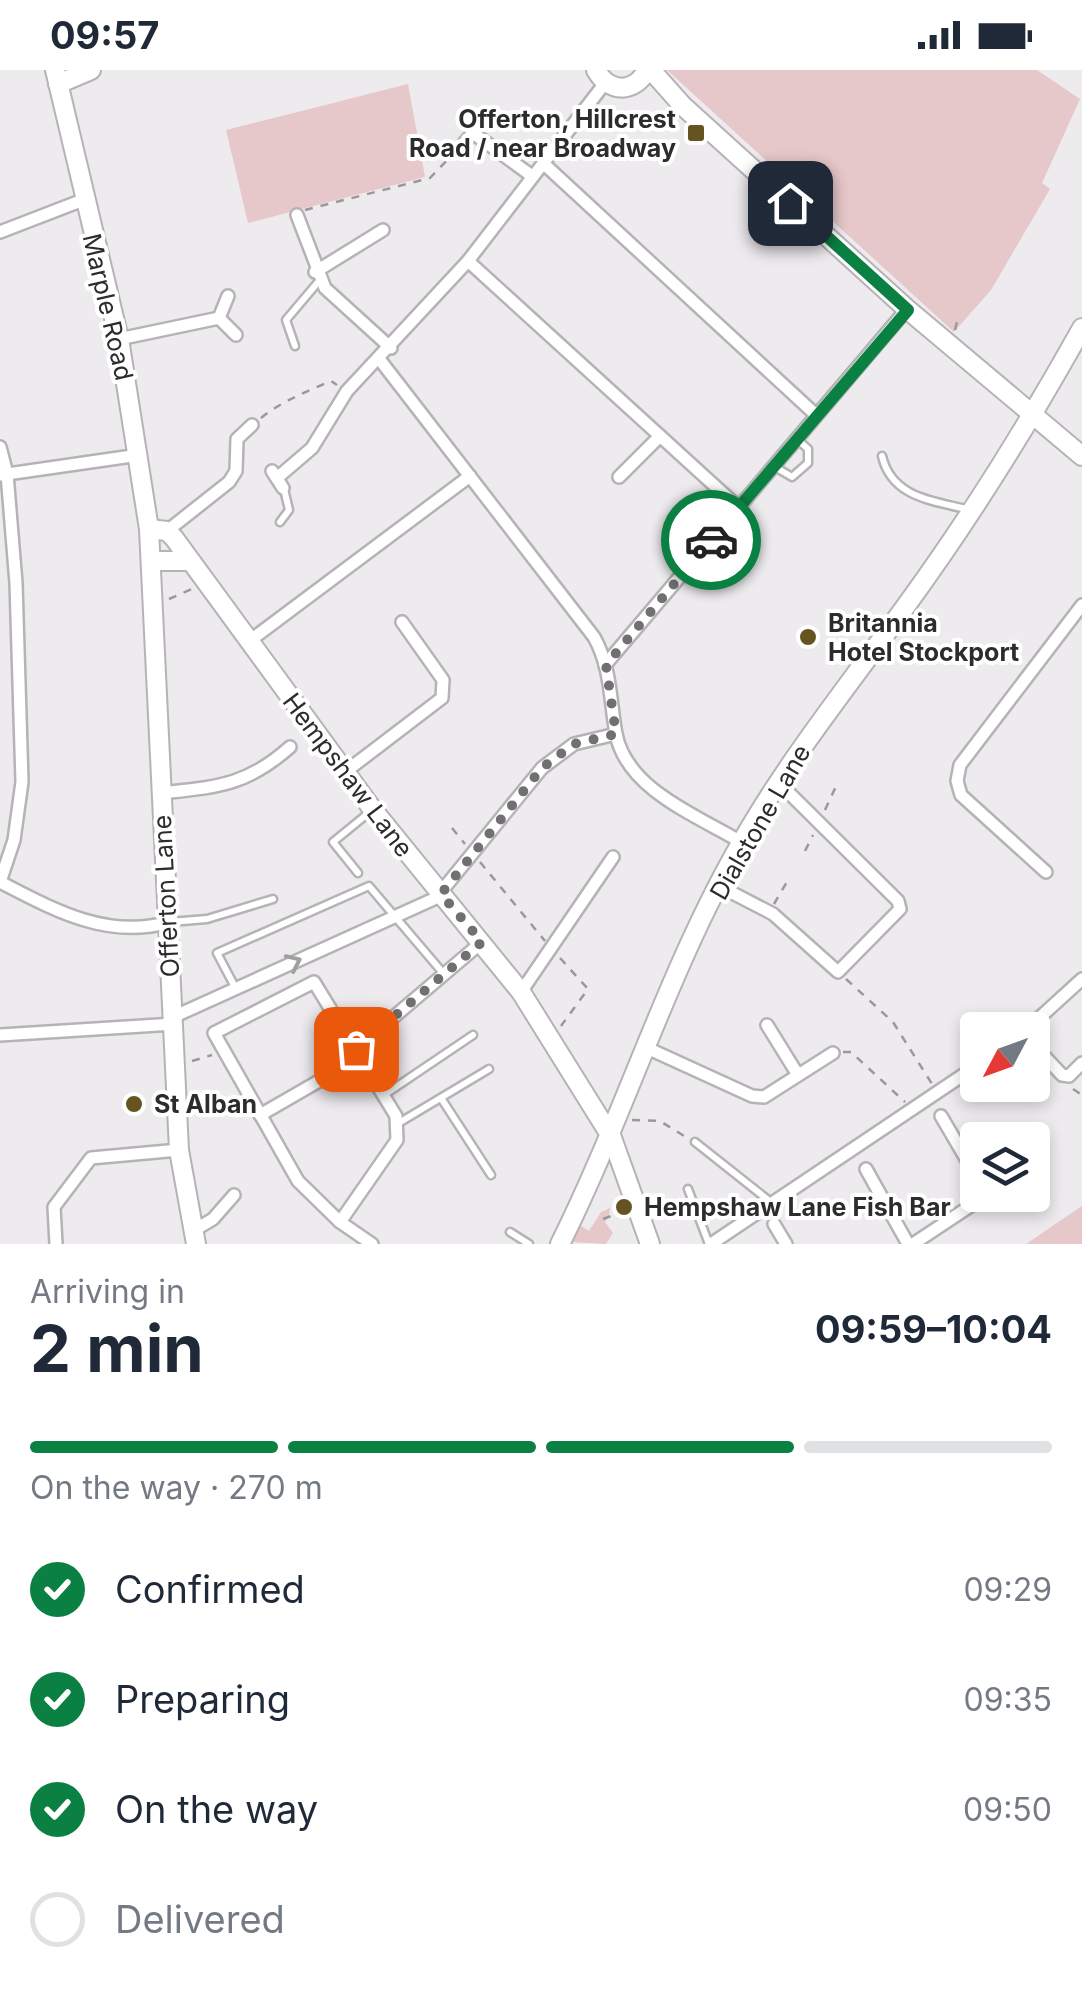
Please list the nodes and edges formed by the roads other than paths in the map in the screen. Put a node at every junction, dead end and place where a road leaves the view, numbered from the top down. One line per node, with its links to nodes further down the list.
1 (91, 70): 4 (street)
2 (644, 75): 3 (street); 15 (street)
3 (601, 76): 6 (street)
4 (56, 77): 8 (street, Marple Road)
5 (469, 132): 7 (street)
6 (542, 163): 7 (street); 23 (street)
7 (532, 176): 12 (street)
8 (84, 200): 11 (street); 19 (street, Marple Road)
9 (297, 215): 13 (street)
10 (383, 230): 13 (street)
11 (0, 232)
12 (468, 261): 21 (street); 26 (street)
13 (317, 276): 20 (lane); 21 (street)
14 (228, 296): 16 (street)
15 (908, 310): 23 (street); 24 (street)
16 (219, 318): 18 (street); 19 (street)
17 (1082, 328): 24 (street, Dialstone Lane)
18 (236, 335)
19 (119, 339): 29 (street, Marple Road)
20 (295, 346)
21 (391, 348): 22 (street)
22 (380, 360): 34 (street); 36 (street)
23 (816, 415): 27 (street)
24 (1032, 418): 31 (street); 38 (street, Dialstone Lane)
25 (252, 425): 40 (street)
26 (660, 436): 35 (street); 37 (street)
27 (796, 438): 32 (street); 32 (lane)
28 (0, 447): 33 (street)
29 (138, 455): 33 (street); 40 (street, Marple Road)
30 (882, 456): 38 (lane)
31 (1082, 456)
32 (772, 465): 37 (street)
33 (3, 474): 56 (street)
34 (470, 476): 44 (street); 45 (street)
35 (619, 477)
36 (277, 479): 39 (lane)
37 (738, 508): 45 (street)
38 (972, 510): 49 (street, Dialstone Lane)
39 (280, 522)
40 (154, 542): 41 (street); 41 (street, Hempshaw Lane); 50 (street, Offerton Lane)
41 (188, 561): 44 (street, Hempshaw Lane)
42 (1082, 606): 54 (street)
43 (402, 622): 48 (street)
44 (248, 642): 48 (street, Hempshaw Lane)
45 (606, 665): 46 (street)
46 (616, 734): 52 (street); 58 (street)
47 (290, 747): 50 (street)
48 (345, 772): 51 (street, Hempshaw Lane)
49 (778, 782): 52 (street, Dialstone Lane); 57 (street)
50 (160, 793): 61 (street, Offerton Lane)
51 (373, 810): 55 (lane); 58 (street, Hempshaw Lane)
52 (741, 842): 57 (street, Dialstone Lane)
53 (613, 857): 66 (street)
54 (1046, 872)
55 (358, 874)
56 (0, 882): 61 (street)
57 (720, 886): 72 (street, Dialstone Lane)
58 (441, 894): 60 (street); 62 (street, Hempshaw Lane)
59 (273, 899): 61 (lane)
60 (394, 917): 63 (lane); 65 (street, one-way to 60); 65 (lane)
61 (169, 922): 68 (street, Offerton Lane)
62 (482, 942): 63 (street); 66 (street, Hempshaw Lane)
63 (444, 974): 73 (street)
64 (1082, 979): 67 (street)
65 (236, 989): 68 (street)
66 (521, 992): 81 (street, Hempshaw Lane)
67 (1046, 1012)
68 (173, 1020): 71 (street); 90 (street, Offerton Lane)
69 (767, 1024): 78 (street)
70 (473, 1035): 80 (lane)
71 (0, 1036)
72 (647, 1048): 78 (street); 83 (street, Dialstone Lane)
73 (357, 1053): 80 (street); 84 (street); 84 (street)
74 (833, 1053): 78 (street)
75 (1050, 1062): 76 (street)
76 (1082, 1063)
77 (488, 1070): 82 (lane)
78 (798, 1075)
79 (960, 1078): 97 (street)
80 (382, 1096): 86 (street)
81 (586, 1096): 83 (street); 87 (street, Hempshaw Lane)
82 (441, 1098): 86 (lane); 92 (lane)
83 (625, 1100): 87 (street, Dialstone Lane)
84 (260, 1115): 99 (street)
85 (941, 1116): 89 (street)
86 (396, 1125): 99 (street)
87 (612, 1138): 93 (street, Dialstone Lane); 94 (street, Hempshaw Lane)
88 (694, 1142): 97 (lane)
89 (960, 1148)
90 (180, 1150): 102 (street, Offerton Lane); 103 (street)
91 (866, 1168): 110 (street)
92 (491, 1174)
93 (594, 1174): 94 (street); 106 (street, Dialstone Lane)
94 (627, 1180): 107 (street, Hempshaw Lane)
95 (688, 1190): 108 (lane)
96 (234, 1196): 102 (street)
97 (772, 1204): 108 (street)
98 (962, 1212): 110 (street)
99 (340, 1222): 104 (street)
100 (774, 1224): 109 (street)
101 (510, 1232): 105 (lane)
102 (195, 1237)
103 (56, 1244)
104 (372, 1244)
105 (529, 1244)
106 (560, 1244)
107 (650, 1244)
108 (710, 1244)
109 (786, 1244)
110 (910, 1244)

